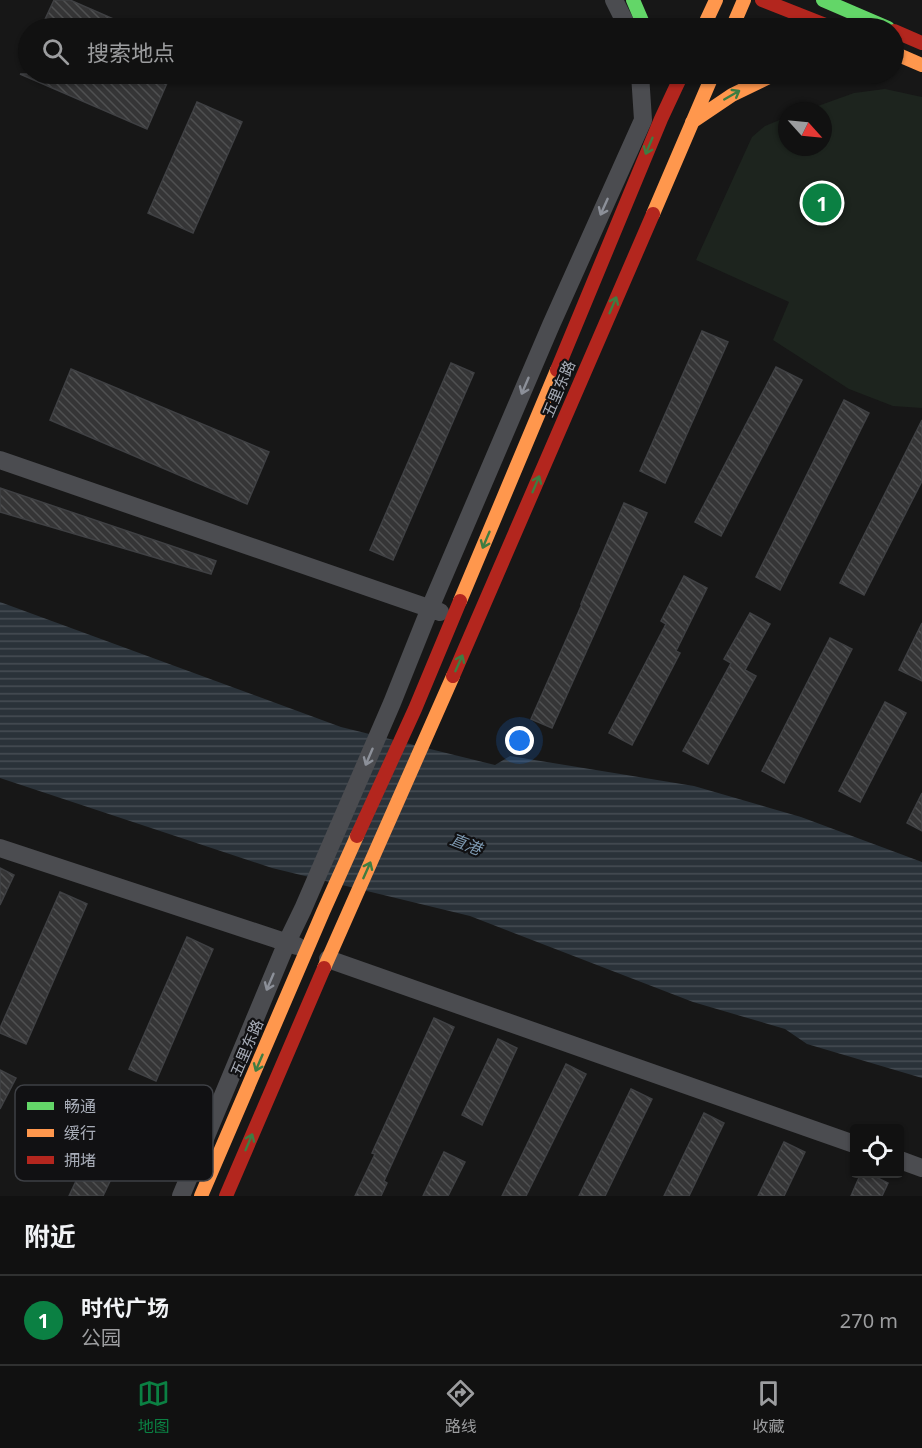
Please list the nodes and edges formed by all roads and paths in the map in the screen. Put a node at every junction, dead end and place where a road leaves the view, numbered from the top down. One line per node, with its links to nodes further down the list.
1 (614, 0): 8 (street)
2 (633, 0): 9 (main road)
3 (716, 0): 10 (main road)
4 (744, 0): 11 (main road)
5 (762, 0): 12 (main road)
6 (823, 0): 13 (main road)
7 (859, 0): 14 (main road)
8 (623, 18)
9 (641, 18)
10 (708, 18)
11 (736, 18)
12 (808, 18)
13 (865, 18)
14 (870, 18)
15 (904, 35): 16 (main road)
16 (922, 43)
17 (904, 57): 18 (main road)
18 (922, 65)
19 (640, 84): 27 (street, one-way to 27)
20 (677, 84): 24 (main road, 五里东路)
21 (709, 84): 25 (main road, 五里东路)
22 (752, 84): 25 (main road, one-way to 22)
23 (659, 96): 24 (main road)
24 (661, 118): 28 (main road, 五里东路, one-way to 28)
25 (692, 122): 29 (main road, 五里东路, one-way to 25)
26 (0, 460): 27 (street)
27 (430, 608): 28 (street); 31 (street, one-way to 31)
28 (454, 617): 29 (street); 32 (main road, 五里东路)
29 (476, 625): 33 (main road, 五里东路, one-way to 29)
30 (0, 848): 31 (street)
31 (287, 942): 32 (street); 34 (street, one-way to 34)
32 (307, 950): 37 (main road, 五里东路, one-way to 37)
33 (328, 959): 35 (street); 43 (main road, one-way to 33)
34 (213, 1119)
35 (850, 1142)
36 (904, 1161): 38 (street)
37 (213, 1168)
38 (922, 1168)
39 (187, 1181): 41 (street, one-way to 41)
40 (207, 1181): 42 (main road, 五里东路, one-way to 42)
41 (181, 1196)
42 (201, 1196)
43 (226, 1196)

